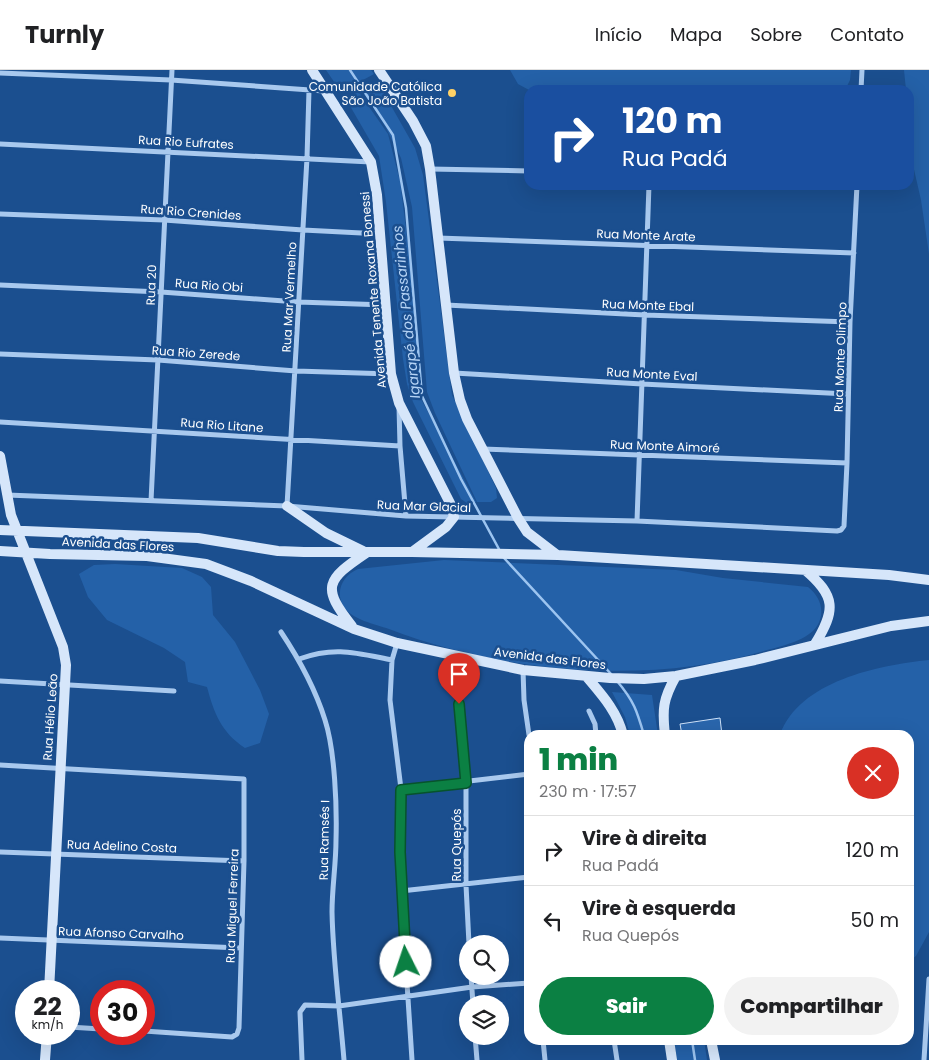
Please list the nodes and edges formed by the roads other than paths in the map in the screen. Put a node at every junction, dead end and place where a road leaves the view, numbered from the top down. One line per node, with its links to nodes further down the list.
1 (172, 70): 6 (street, Rua 20)
2 (312, 70): 9 (main road, Avenida Tenente Roxana Bonessi)
3 (379, 70): 14 (main road)
4 (862, 70): 7 (street)
5 (0, 73): 6 (street)
6 (171, 80): 8 (street); 11 (street, Rua 20)
7 (861, 85)
8 (309, 90): 9 (street); 12 (street, Rua Mar Vermelho)
9 (326, 91): 13 (main road, Avenida Tenente Roxana Bonessi)
10 (0, 144): 11 (street, Rua Rio Eufrates)
11 (168, 151): 12 (street, Rua Rio Eufrates); 19 (street, Rua 20)
12 (307, 158): 13 (street, Rua Rio Eufrates); 20 (street, Rua Mar Vermelho)
13 (370, 162): 21 (main road, Avenida Tenente Roxana Bonessi)
14 (430, 169): 15 (street); 22 (main road)
15 (524, 171)
16 (649, 190): 23 (street)
17 (857, 190): 24 (street, Rua Monte Olimpo)
18 (0, 214): 19 (street, Rua Rio Crenides)
19 (164, 220): 20 (street, Rua Rio Crenides); 26 (street, Rua 20)
20 (303, 230): 21 (street, Rua Rio Crenides); 27 (street, Rua Mar Vermelho)
21 (381, 234): 28 (main road, Avenida Tenente Roxana Bonessi)
22 (438, 238): 23 (street, Rua Monte Arate); 29 (main road)
23 (647, 245): 24 (street, Rua Monte Arate); 30 (street)
24 (854, 253): 31 (street, Rua Monte Olimpo)
25 (0, 285): 26 (street, Rua Rio Obi)
26 (161, 292): 27 (street, Rua Rio Obi); 33 (street, Rua 20)
27 (298, 302): 28 (street, Rua Rio Obi); 34 (street, Rua Mar Vermelho)
28 (386, 304): 36 (main road, Avenida Tenente Roxana Bonessi)
29 (446, 305): 30 (street, Rua Monte Ebal); 35 (main road)
30 (645, 315): 31 (street, Rua Monte Ebal); 37 (street)
31 (850, 322): 38 (street, Rua Monte Olimpo)
32 (0, 354): 33 (street, Rua Rio Zerede)
33 (158, 360): 34 (street, Rua Rio Zerede); 41 (street, Rua 20)
34 (296, 371): 36 (street, Rua Rio Zerede); 42 (street, Rua Mar Vermelho)
35 (454, 373): 37 (street, Rua Monte Eval); 44 (main road)
36 (391, 374): 39 (main road, Avenida Tenente Roxana Bonessi)
37 (642, 384): 38 (street, Rua Monte Eval); 45 (street)
38 (848, 394): 47 (street, Rua Monte Olimpo)
39 (399, 402): 43 (street); 52 (main road, Avenida Tenente Roxana Bonessi)
40 (0, 422): 41 (street, Rua Rio Litane)
41 (155, 431): 42 (street, Rua Rio Litane); 49 (street, Rua 20)
42 (291, 440): 43 (street, Rua Rio Litane); 50 (street, Rua Mar Vermelho)
43 (400, 446): 51 (street)
44 (482, 449): 45 (street, Rua Monte Aimoré); 53 (main road)
45 (640, 455): 47 (street, Rua Monte Aimoré); 54 (street)
46 (0, 456): 48 (main road, Rua Hélio Leão)
47 (847, 463): 56 (street, Rua Monte Olimpo)
48 (6, 494): 49 (street, Rua Mar Glacial); 75 (main road, Rua Hélio Leão)
49 (151, 501): 50 (street, Rua Mar Glacial)
50 (287, 506): 51 (street, Rua Mar Glacial); 58 (main road)
51 (406, 516): 52 (street, Rua Mar Glacial)
52 (454, 517): 53 (street, Rua Mar Glacial); 59 (main road)
53 (518, 518): 54 (street, Rua Mar Glacial); 60 (main road)
54 (637, 521): 56 (street, Rua Mar Glacial)
55 (0, 530): 58 (main road, Avenida das Flores)
56 (841, 530)
57 (0, 551): 64 (main road, Avenida das Flores)
58 (366, 552): 59 (main road, Avenida das Flores); 64 (main road)
59 (412, 552): 60 (main road, Avenida das Flores)
60 (558, 555): 61 (main road, Avenida das Flores)
61 (804, 570): 62 (main road, Avenida das Flores); 67 (main road)
62 (929, 580)
63 (929, 621): 67 (main road, Avenida das Flores)
64 (354, 629): 66 (main road, Avenida das Flores)
65 (281, 632): 69 (street, Rua Ramsés I)
66 (397, 643): 68 (main road, Avenida das Flores); 70 (street)
67 (815, 644): 73 (main road, Avenida das Flores)
68 (455, 656): 71 (main road, Avenida das Flores); 85 (street, Rua Quepós)
69 (299, 659): 70 (street); 103 (street, Rua Ramsés I)
70 (392, 660): 86 (street)
71 (523, 670): 72 (main road, Avenida das Flores); 78 (street)
72 (586, 676): 73 (main road, Avenida das Flores); 80 (main road)
73 (676, 676): 81 (main road)
74 (0, 681): 75 (street)
75 (66, 684): 76 (street); 83 (main road, Rua Hélio Leão)
76 (174, 691)
77 (589, 711): 79 (street)
78 (528, 730)
79 (596, 730)
80 (622, 730)
81 (665, 730)
82 (0, 765): 83 (street)
83 (60, 768): 88 (main road, Rua Hélio Leão); 89 (street, Rua Miguel Ferreira)
84 (524, 775): 85 (street)
85 (466, 783): 86 (street); 91 (street, Rua Quepós)
86 (401, 790): 92 (street)
87 (0, 852): 88 (street, Rua Adelino Costa)
88 (55, 854): 89 (street, Rua Adelino Costa); 95 (main road, Rua Hélio Leão)
89 (244, 861): 96 (street, Rua Miguel Ferreira)
90 (524, 878): 91 (street)
91 (466, 885): 92 (street); 93 (street, Rua Quepós)
92 (401, 891): 102 (street)
93 (469, 935)
94 (0, 938): 95 (street, Rua Afonso Carvalho)
95 (51, 940): 96 (street, Rua Afonso Carvalho); 98 (main road, Rua Hélio Leão)
96 (241, 948): 104 (street, Rua Miguel Ferreira)
97 (929, 979): 120 (street)
98 (49, 980)
99 (524, 982): 100 (street)
100 (472, 987): 101 (street); 102 (street)
101 (472, 995)
102 (408, 996): 103 (street); 114 (street)
103 (339, 1006): 112 (street); 113 (street, Rua Ramsés I)
104 (155, 1032)
105 (46, 1045): 111 (main road)
106 (476, 1045): 115 (street)
107 (544, 1045): 116 (street)
108 (615, 1045): 117 (street)
109 (669, 1045): 118 (main road)
110 (712, 1045): 119 (main road)
111 (45, 1060)
112 (302, 1060)
113 (344, 1060)
114 (412, 1060)
115 (477, 1060)
116 (545, 1060)
117 (617, 1060)
118 (672, 1060)
119 (715, 1060)
120 (924, 1060)

